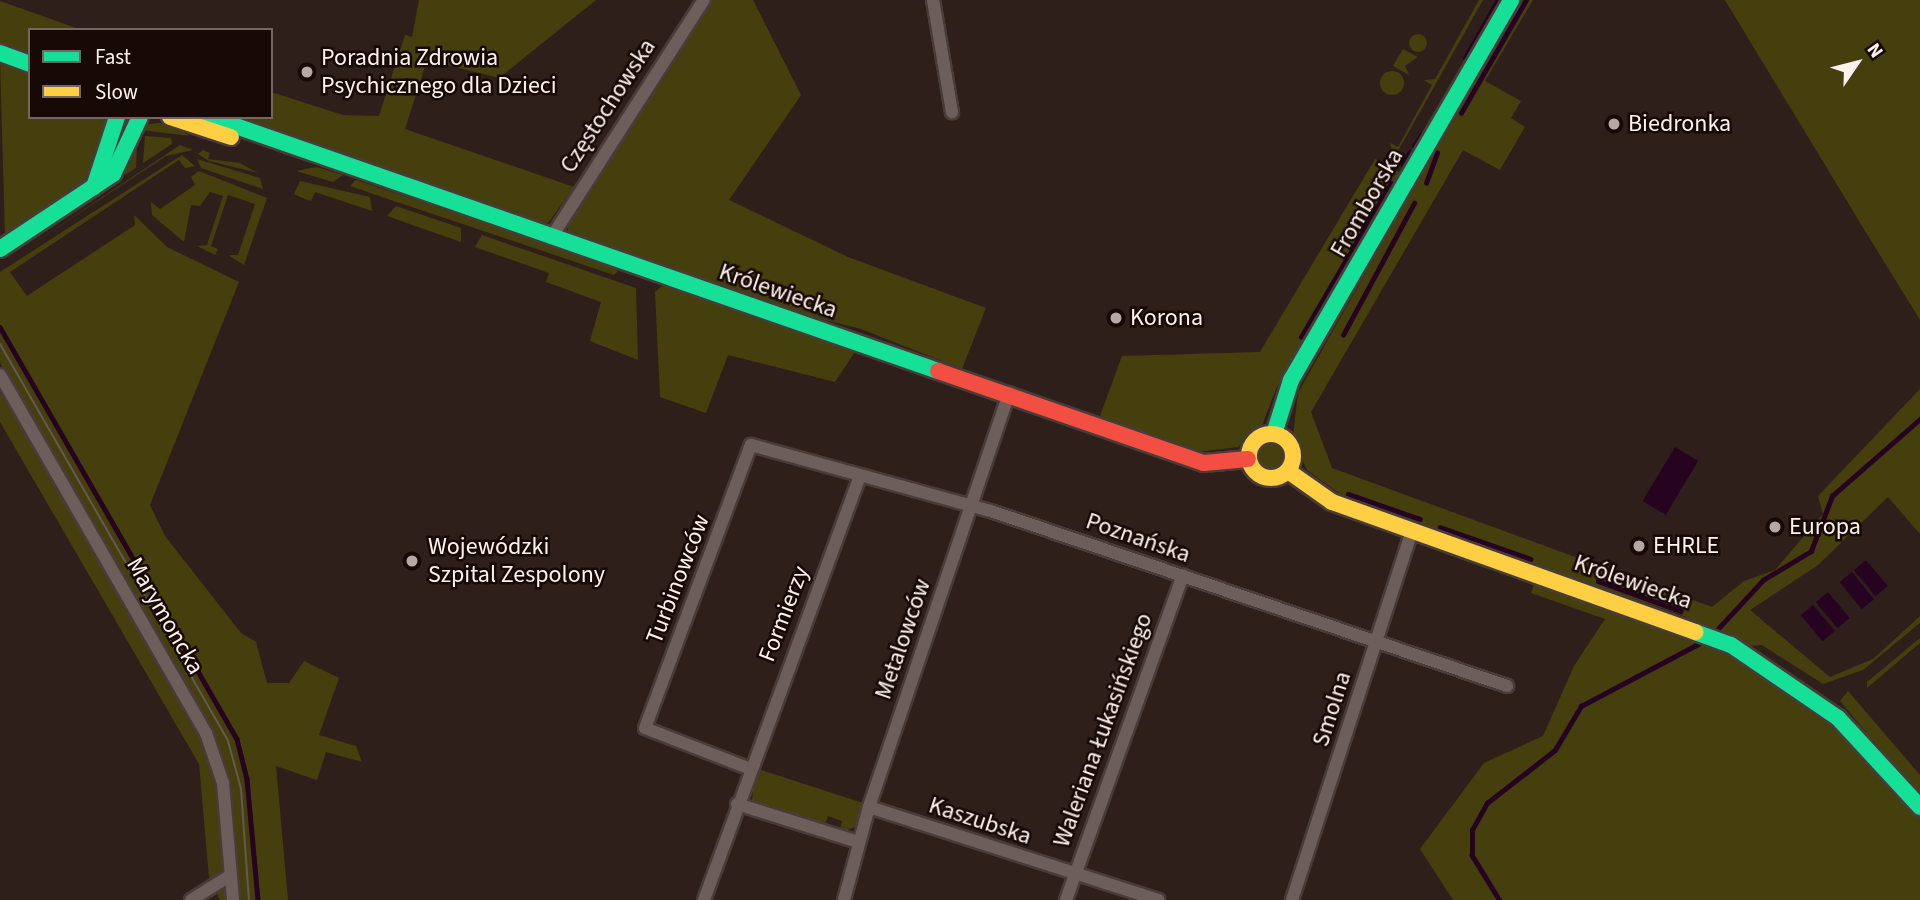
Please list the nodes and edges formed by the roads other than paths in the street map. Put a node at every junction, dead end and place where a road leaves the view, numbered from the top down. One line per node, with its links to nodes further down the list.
1 (704, 0): 13 (street, Częstochowska)
2 (933, 0): 6 (street)
3 (1511, 0): 17 (main road, Fromborska)
4 (0, 53): 5 (main road)
5 (28, 63)
6 (952, 112)
7 (116, 119): 12 (main road)
8 (139, 119): 12 (main road)
9 (176, 119): 11 (main road, Królewiecka)
10 (215, 119): 11 (main road, Królewiecka)
11 (295, 152): 13 (main road, Królewiecka)
12 (94, 187): 14 (main road)
13 (551, 238): 16 (main road, Królewiecka)
14 (0, 249)
15 (0, 375): 33 (street, Marymoncka)
16 (1009, 393): 19 (main road, Królewiecka); 22 (street, Metalowców)
17 (1274, 434): 19 (main road); 20 (main road)
18 (751, 445): 21 (street, Poznańska); 27 (street, Turbinowców)
19 (1248, 459): 20 (main road)
20 (1288, 471): 23 (main road, Królewiecka)
21 (860, 476): 22 (street, Poznańska); 27 (street, Formierzy)
22 (971, 505): 24 (street, Poznańska); 29 (street, Metalowców)
23 (1412, 530): 25 (street, Smolna); 30 (main road, Królewiecka)
24 (1182, 575): 25 (street, Poznańska); 32 (street, Waleriana Łukasińskiego)
25 (1376, 641): 26 (street, Poznańska); 40 (street, Smolna)
26 (1507, 686)
27 (748, 768): 28 (street)
28 (737, 804): 31 (street); 36 (street)
29 (869, 807): 31 (street, Metalowców); 32 (street, Kaszubska)
30 (1920, 807)
31 (858, 842): 37 (street, Metalowców)
32 (1072, 874): 38 (street, Waleriana Łukasińskiego); 39 (street, Kaszubska)
33 (231, 875): 34 (street); 35 (street, Marymoncka)
34 (191, 900)
35 (233, 900)
36 (704, 900)
37 (844, 900)
38 (1066, 900)
39 (1158, 900)
40 (1292, 900)

